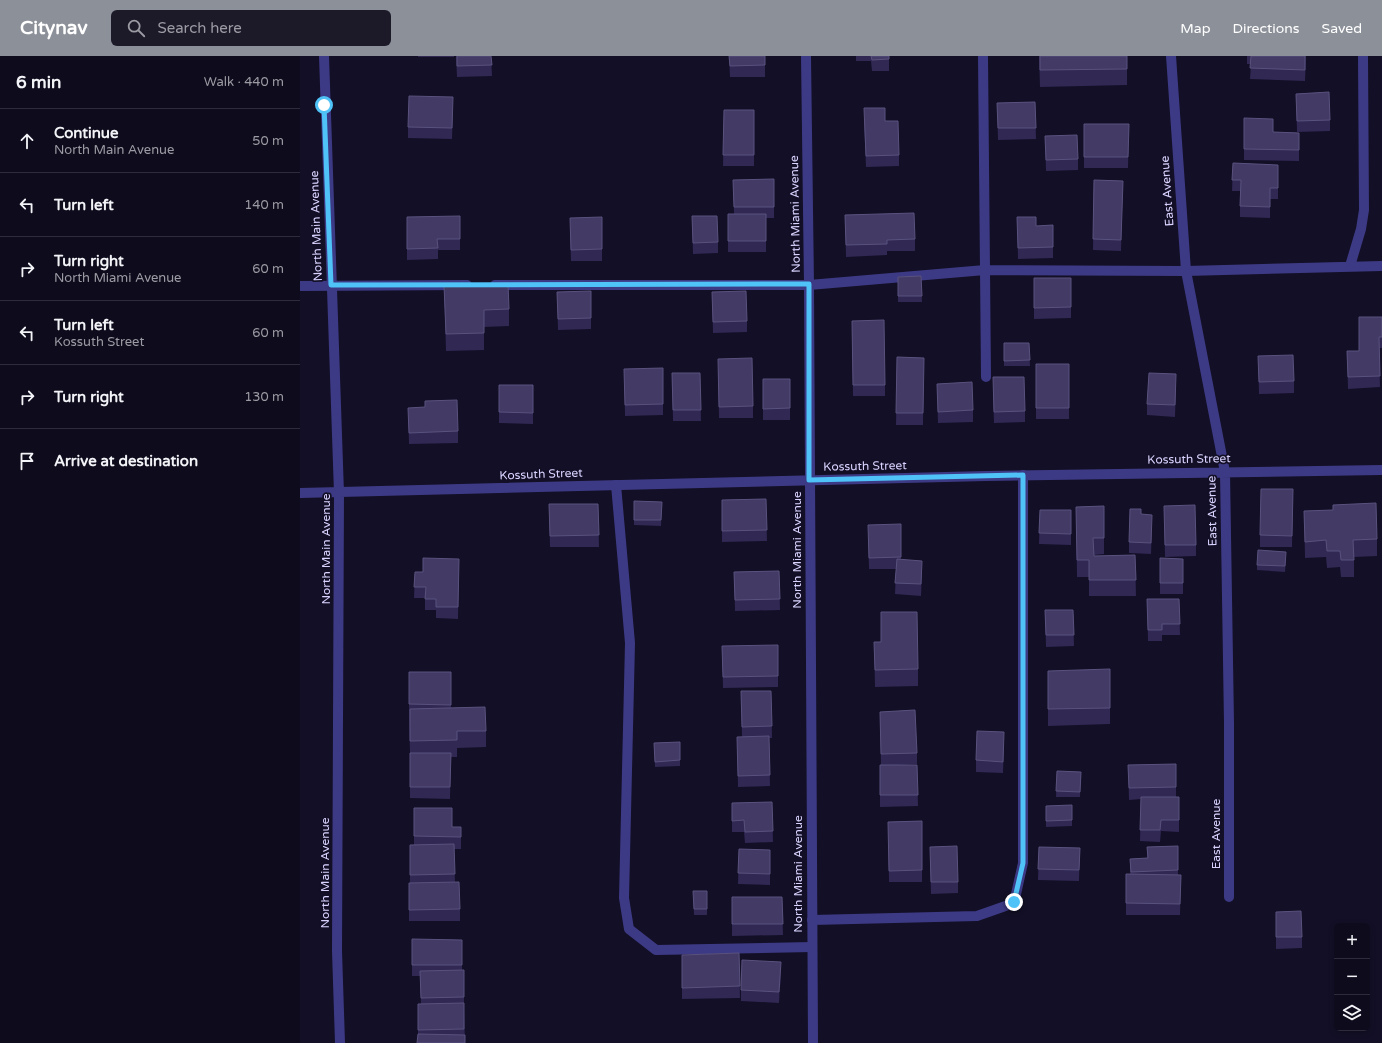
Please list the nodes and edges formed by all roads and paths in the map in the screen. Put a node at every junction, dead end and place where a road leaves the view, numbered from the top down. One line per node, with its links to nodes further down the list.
1 (324, 56): 11 (street, North Main Avenue)
2 (806, 56): 10 (street, North Miami Avenue)
3 (983, 56): 8 (street)
4 (1171, 56): 9 (street, East Avenue)
5 (1363, 56): 6 (street)
6 (1350, 266): 7 (street); 9 (street)
7 (1382, 266)
8 (985, 270): 9 (street); 10 (street); 13 (street)
9 (1186, 270): 15 (street, East Avenue)
10 (809, 284): 11 (street); 17 (street, North Miami Avenue)
11 (331, 285): 12 (street); 20 (street, North Main Avenue)
12 (300, 286)
13 (986, 378)
14 (1382, 470): 15 (street, Kossuth Street)
15 (1225, 472): 16 (street, Kossuth Street); 21 (street, East Avenue)
16 (1023, 475): 17 (street, Kossuth Street); 22 (street)
17 (809, 480): 18 (street, Kossuth Street); 22 (street, North Miami Avenue)
18 (616, 485): 20 (street, Kossuth Street); 23 (street)
19 (300, 493): 20 (street, Kossuth Street)
20 (339, 493): 24 (street, North Main Avenue)
21 (1229, 897)
22 (812, 920): 23 (street, North Miami Avenue)
23 (812, 947): 25 (street, North Miami Avenue)
24 (340, 1043)
25 (812, 1043)

